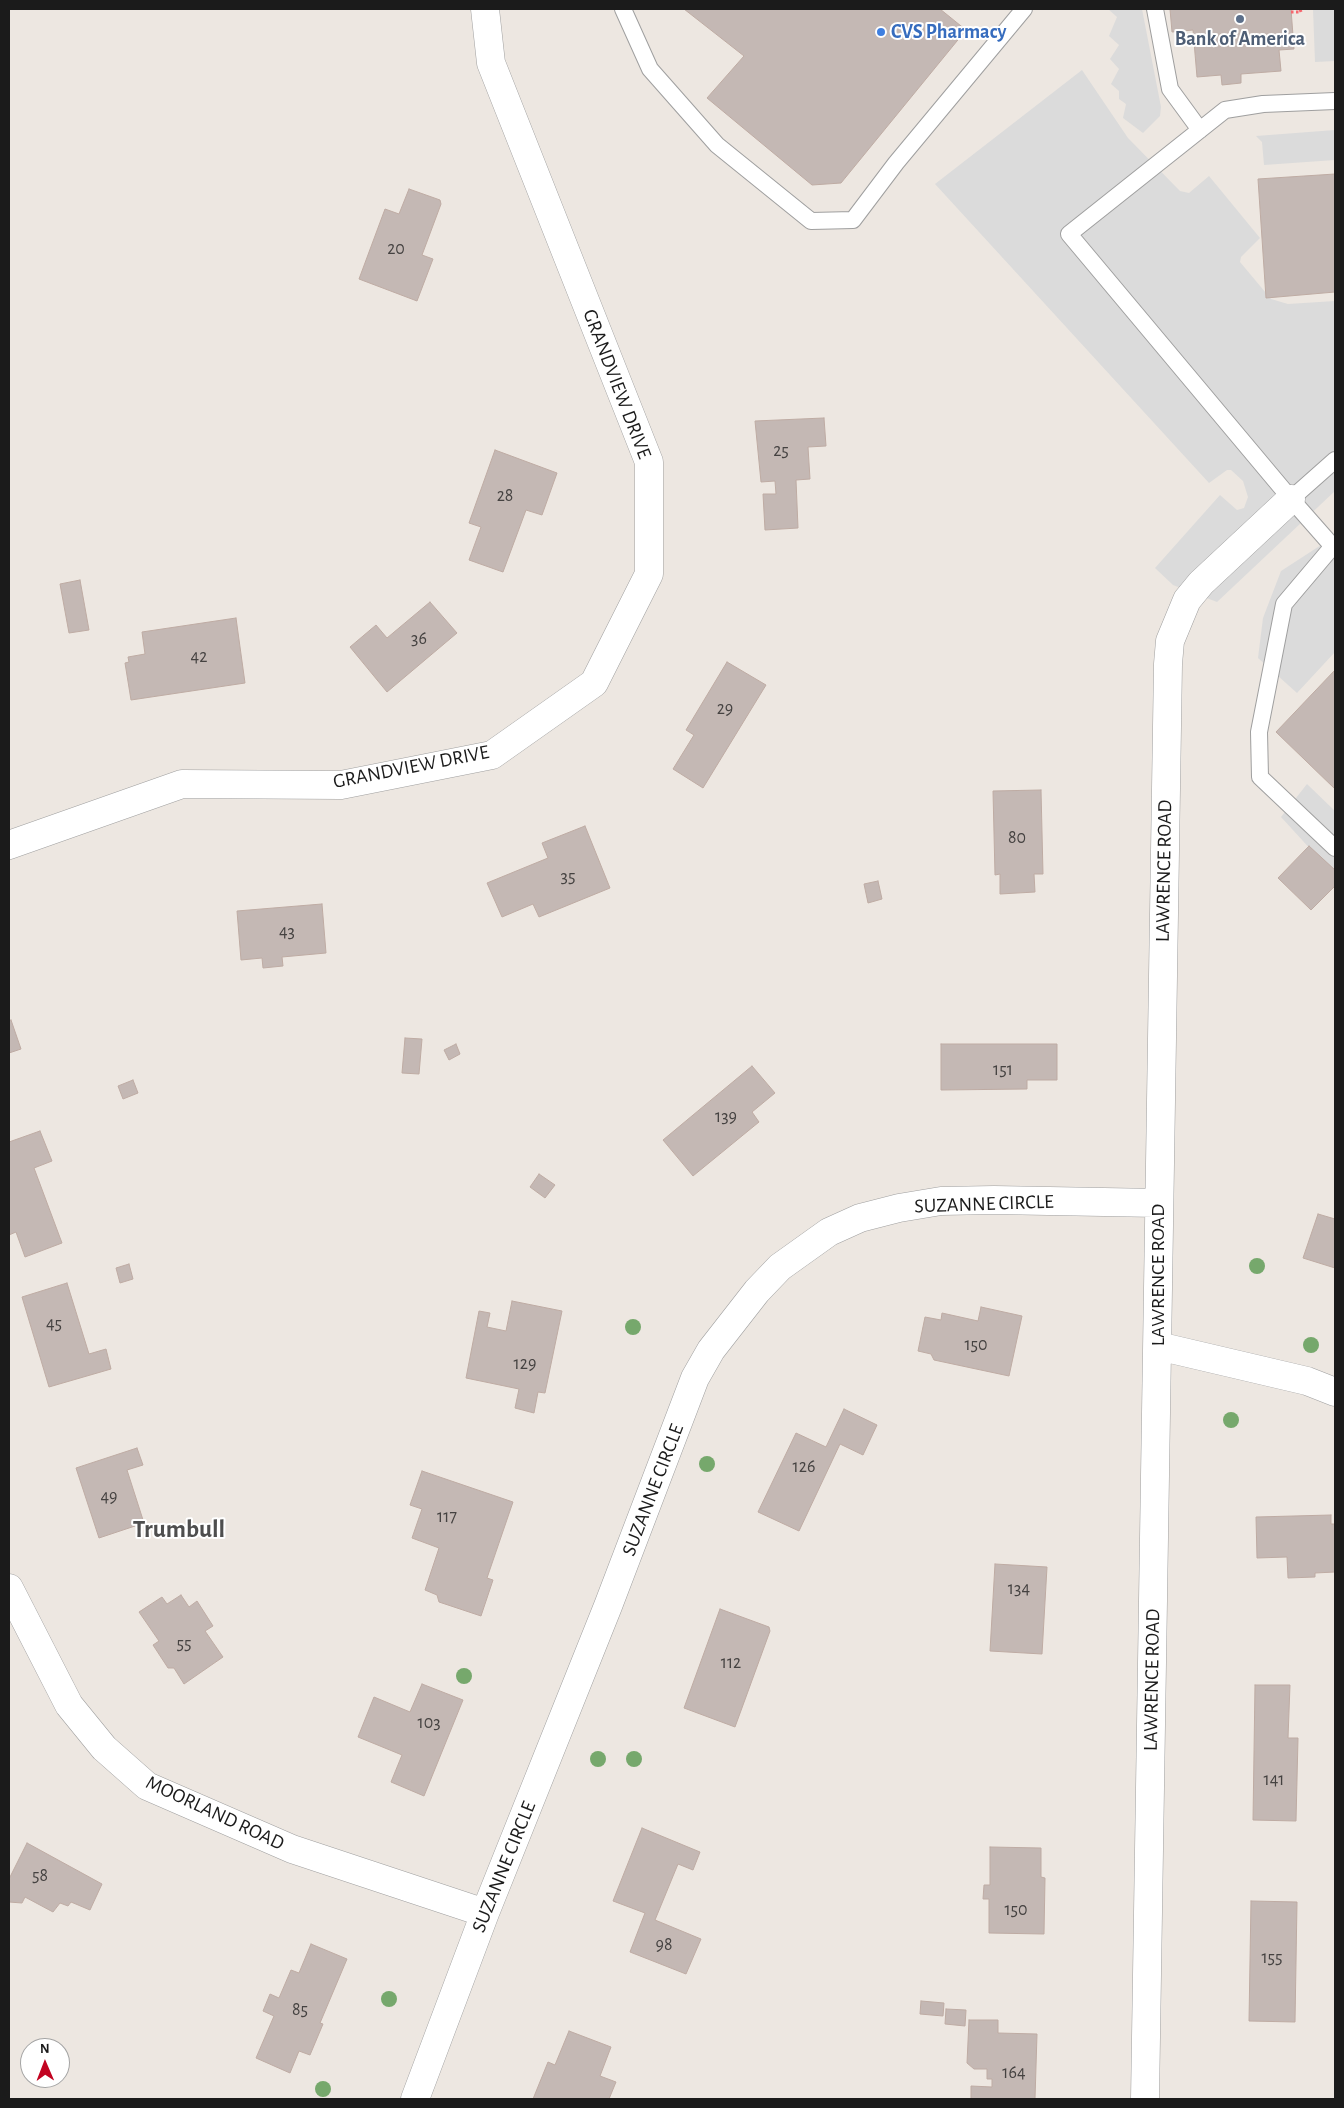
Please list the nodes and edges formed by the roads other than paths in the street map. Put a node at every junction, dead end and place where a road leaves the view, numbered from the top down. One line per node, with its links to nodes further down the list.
1 (485, 9): 10 (street, GRANDVIEW DRIVE)
2 (623, 9): 3 (lane)
3 (1024, 9)
4 (1155, 9): 6 (lane)
5 (1335, 102): 6 (lane)
6 (1200, 130): 8 (lane)
7 (1335, 460): 8 (lane)
8 (1291, 499): 9 (lane); 12 (street, LAWRENCE ROAD)
9 (1334, 548): 11 (lane)
10 (9, 845)
11 (1335, 848)
12 (1158, 1202): 13 (street, LAWRENCE ROAD); 16 (street, SUZANNE CIRCLE)
13 (1158, 1346): 14 (street); 18 (street, LAWRENCE ROAD)
14 (1335, 1392)
15 (9, 1588): 16 (street, MOORLAND ROAD)
16 (485, 1913): 17 (street, SUZANNE CIRCLE)
17 (415, 2099)
18 (1145, 2099)

